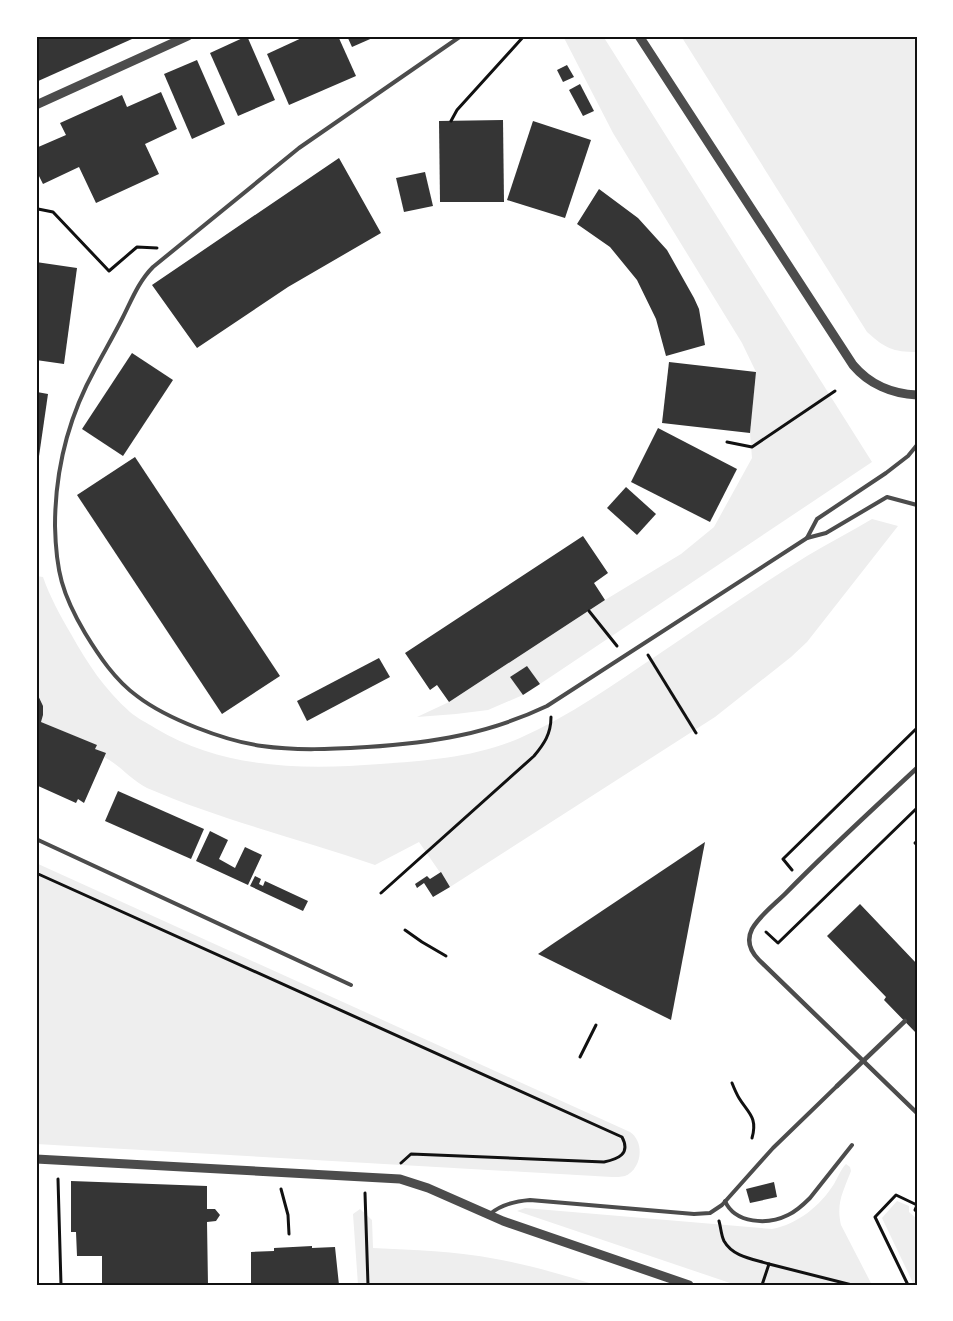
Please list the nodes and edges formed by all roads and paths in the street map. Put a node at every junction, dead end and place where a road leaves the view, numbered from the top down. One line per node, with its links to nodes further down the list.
1 (188, 36): 5 (street)
2 (461, 36): 8 (lane)
3 (524, 36): 6 (path)
4 (639, 36): 10 (street)
5 (36, 106)
6 (451, 121)
7 (38, 209): 8 (path)
8 (175, 248): 18 (lane)
9 (835, 391): 11 (path)
10 (917, 394)
11 (727, 442)
12 (917, 445): 14 (lane)
13 (917, 505): 14 (lane)
14 (807, 538): 16 (lane)
15 (588, 611): 17 (path)
16 (642, 646): 17 (lane); 20 (path)
17 (626, 656): 18 (lane)
18 (547, 706): 26 (path)
19 (917, 728): 25 (path)
20 (696, 734)
21 (917, 768): 25 (street)
22 (917, 808): 27 (path)
23 (36, 839): 30 (lane)
24 (36, 873): 41 (path)
25 (800, 879): 27 (street)
26 (381, 893)
27 (757, 922): 34 (street)
28 (406, 930): 29 (path)
29 (446, 956)
30 (351, 985)
31 (905, 1022): 34 (street)
32 (596, 1025): 33 (path)
33 (580, 1057)
34 (863, 1061): 36 (street); 37 (street)
35 (732, 1083): 38 (path)
36 (837, 1086): 45 (lane)
37 (917, 1113)
38 (752, 1138)
39 (852, 1145): 45 (lane)
40 (36, 1159): 49 (street)
41 (401, 1163)
42 (58, 1179): 52 (path)
43 (281, 1189): 50 (path)
44 (365, 1192): 53 (path)
45 (725, 1201): 47 (lane)
46 (917, 1205): 48 (path); 57 (path)
47 (715, 1210): 49 (lane); 51 (path)
48 (917, 1212)
49 (489, 1216): 54 (street)
50 (289, 1234)
51 (769, 1264): 55 (path); 56 (path)
52 (61, 1285)
53 (368, 1285)
54 (689, 1285)
55 (762, 1285)
56 (852, 1285)
57 (908, 1285)

